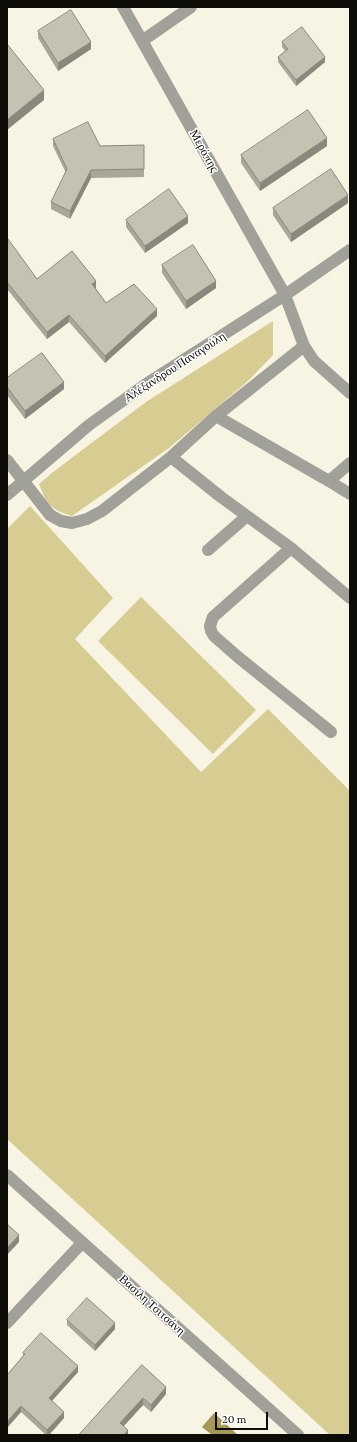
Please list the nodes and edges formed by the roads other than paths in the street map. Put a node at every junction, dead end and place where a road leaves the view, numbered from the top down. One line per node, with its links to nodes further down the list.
1 (123, 7): 3 (street, Μερόπης)
2 (191, 7): 3 (street)
3 (142, 41): 5 (street, Μερόπης)
4 (350, 250): 5 (street, Αλέξανδρου Παναγούλη)
5 (285, 295): 6 (street, Μερόπης); 12 (street, Αλέξανδρου Παναγούλη)
6 (304, 346): 7 (street, Μερόπης); 8 (street)
7 (350, 394)
8 (216, 416): 9 (street); 13 (street)
9 (171, 457): 12 (street); 16 (street)
10 (7, 460): 12 (street)
11 (350, 463): 13 (street)
12 (23, 481): 14 (street, Αλέξανδρου Παναγούλη)
13 (328, 481): 15 (street)
14 (7, 494)
15 (350, 494)
16 (247, 516): 17 (street); 18 (street)
17 (291, 548): 19 (street); 20 (street)
18 (208, 550)
19 (350, 598)
20 (331, 732)
21 (7, 1175): 22 (street, Βασίλη Τσιτσάνη)
22 (82, 1243): 23 (street); 24 (street, Βασίλη Τσιτσάνη)
23 (7, 1322)
24 (298, 1435)

